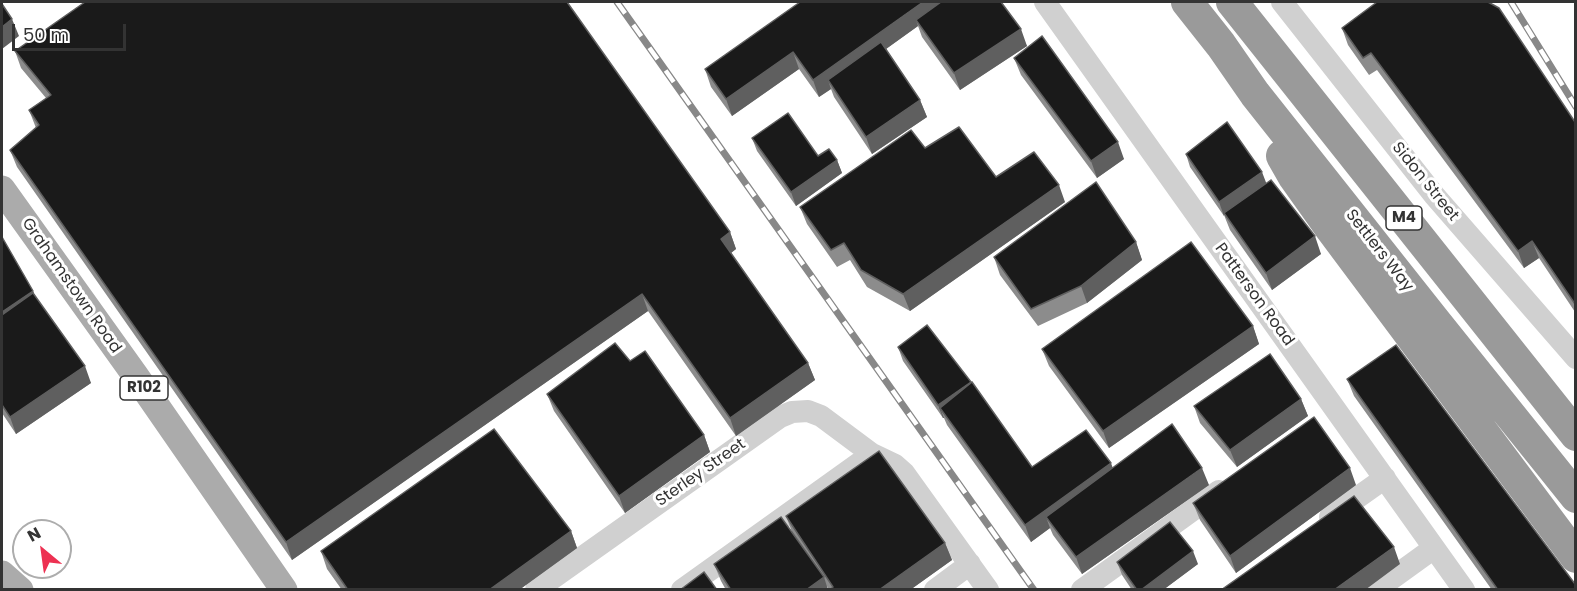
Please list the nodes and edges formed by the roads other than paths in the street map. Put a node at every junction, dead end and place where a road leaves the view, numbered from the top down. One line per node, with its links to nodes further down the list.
1 (1045, 2): 10 (street, Patterson Road)
2 (1168, 2): 6 (highway)
3 (1187, 2): 6 (highway, Settlers Way / M4)
4 (1233, 2): 12 (highway, M4)
5 (1282, 2): 9 (street, Sidon Street)
6 (1221, 45): 7 (highway, Settlers Way / M4)
7 (1256, 94): 16 (highway, Settlers Way / M4); 19 (highway)
8 (4, 198): 23 (main road, Grahamstown Road / R102)
9 (1575, 358)
10 (1335, 408): 11 (street); 15 (street, Patterson Road)
11 (1315, 422)
12 (1575, 435)
13 (872, 454): 20 (street, Sterley Street); 24 (street, Sterley Street); 25 (street)
14 (1237, 478): 28 (street)
15 (1385, 478): 17 (street); 18 (street, Patterson Road)
16 (1575, 497)
17 (1317, 527)
18 (1434, 548): 29 (street); 30 (street, Patterson Road)
19 (1575, 557)
20 (970, 564): 26 (street); 27 (street, Sterley Street)
21 (2, 574): 22 (main road)
22 (20, 590)
23 (284, 590)
24 (536, 590)
25 (682, 590)
26 (935, 590)
27 (988, 590)
28 (1082, 590)
29 (1376, 590)
30 (1464, 590)

